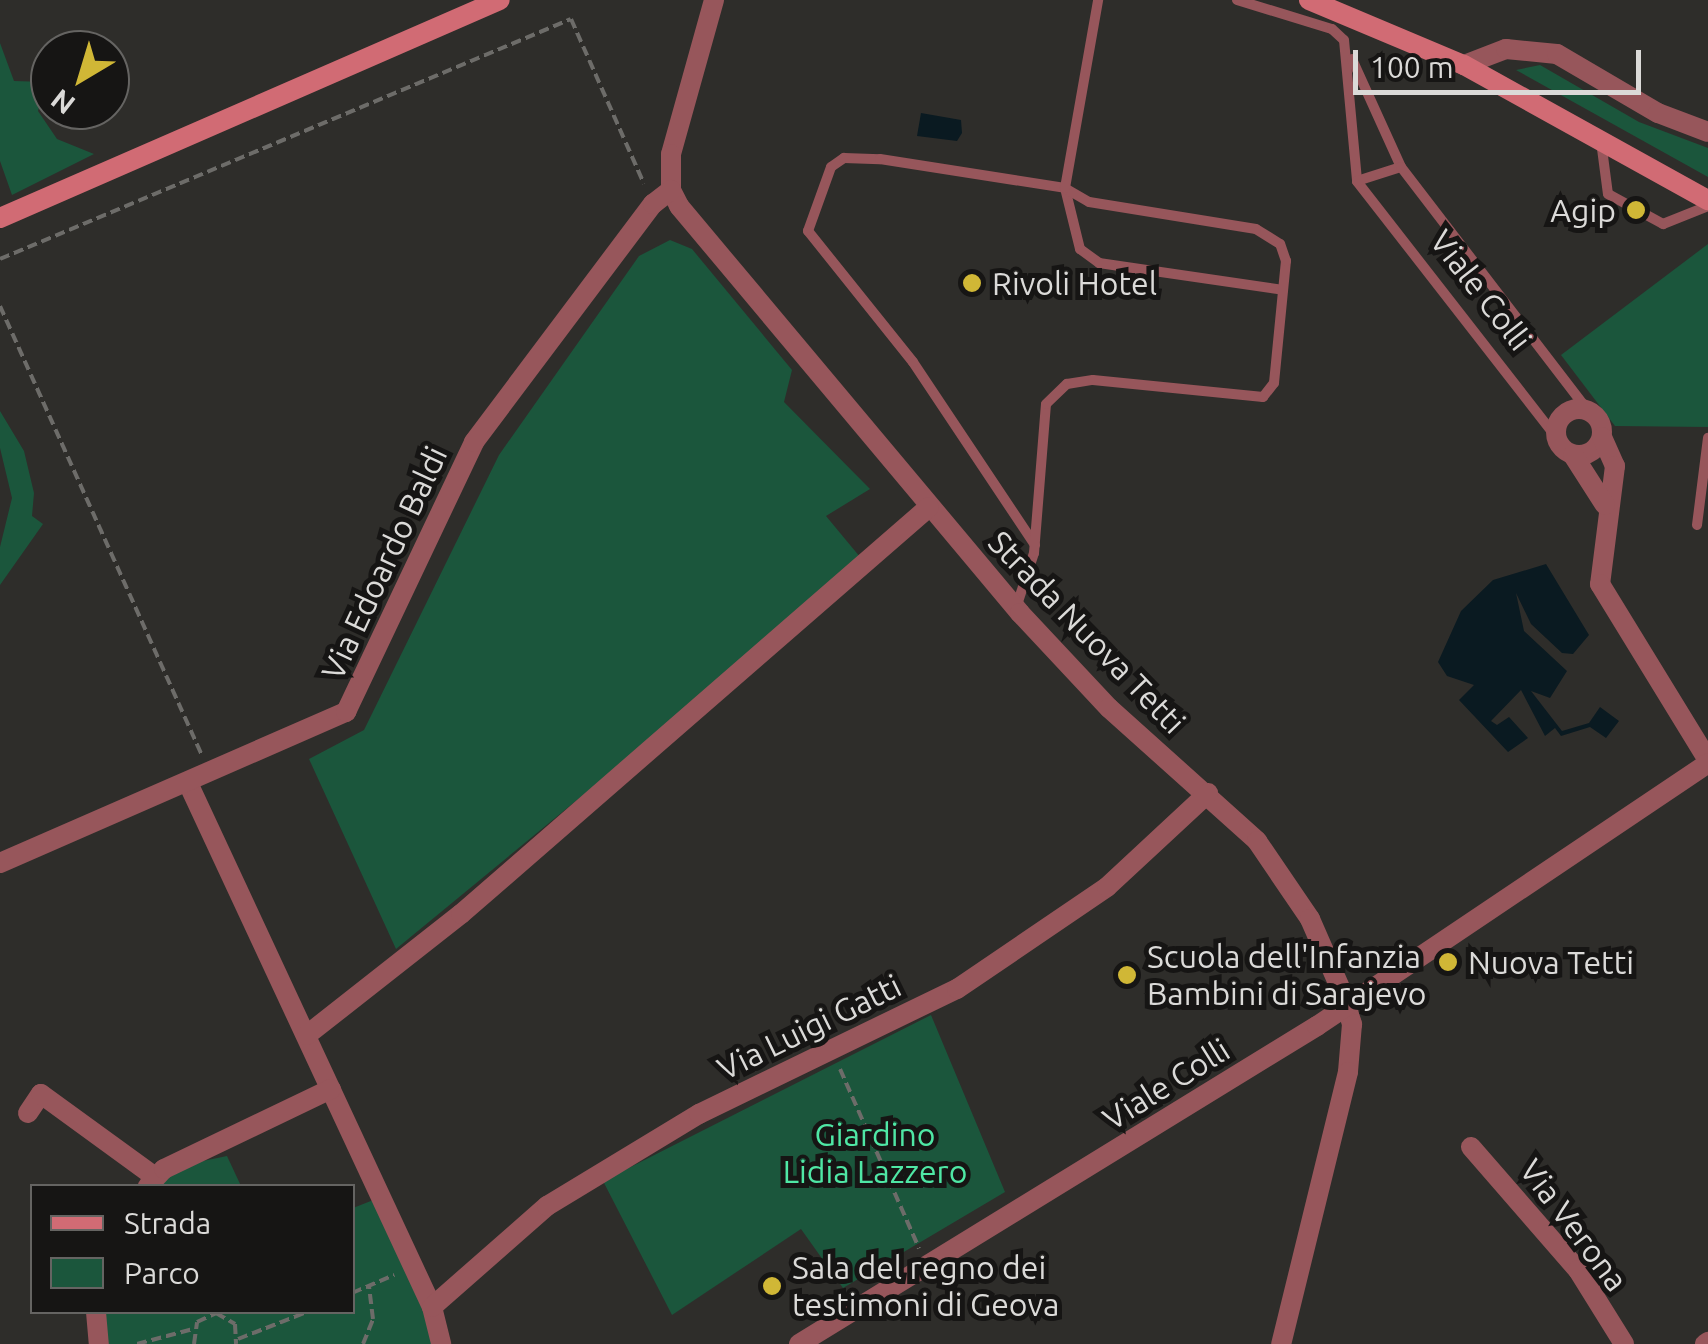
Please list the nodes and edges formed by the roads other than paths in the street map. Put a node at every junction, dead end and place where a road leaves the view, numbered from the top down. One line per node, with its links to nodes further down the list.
1 (500, 0): 15 (main road)
2 (714, 0): 13 (street)
3 (1098, 0): 12 (lane)
4 (1237, 0): 6 (lane)
5 (1309, 0): 7 (main road)
6 (1344, 40): 10 (lane, Viale Colli); 11 (lane)
7 (1464, 65): 8 (street); 9 (main road)
8 (1708, 132)
9 (1601, 140): 14 (main road); 14 (lane)
10 (1401, 167): 11 (lane); 17 (lane, Viale Colli)
11 (1357, 181): 19 (lane, Viale Colli)
12 (1065, 188): 16 (lane); 16 (lane); 25 (lane)
13 (671, 190): 23 (street, Strada Nuova Tetti); 28 (street, Via Edoardo Baldi)
14 (1708, 203)
15 (0, 218)
16 (1284, 290): 25 (lane)
17 (1589, 412): 18 (street); 19 (street)
18 (1602, 436): 21 (street); 22 (street, Viale Colli)
19 (1556, 437): 21 (street)
20 (1708, 438): 24 (lane)
21 (1574, 455): 22 (street)
22 (1606, 505): 27 (street, Viale Colli)
23 (929, 507): 26 (street, Strada Nuova Tetti); 32 (street)
24 (1697, 525)
25 (1035, 545): 26 (lane)
26 (1016, 608): 29 (street, Strada Nuova Tetti)
27 (1708, 762): 31 (street, Viale Colli)
28 (188, 783): 30 (street, Via Edoardo Baldi); 32 (street)
29 (1208, 793): 31 (street, Strada Nuova Tetti); 37 (street, Via Luigi Gatti)
30 (0, 862)
31 (1348, 1006): 41 (street, Viale Colli); 42 (street, Strada Nuova Tetti)
32 (307, 1035): 33 (street)
33 (332, 1088): 36 (street); 37 (street)
34 (28, 1113): 36 (street)
35 (1470, 1147): 43 (street, Via Verona)
36 (151, 1182)
37 (432, 1307): 40 (street)
38 (96, 1314): 39 (street)
39 (99, 1344)
40 (441, 1344)
41 (798, 1344)
42 (1281, 1344)
43 (1624, 1344)

